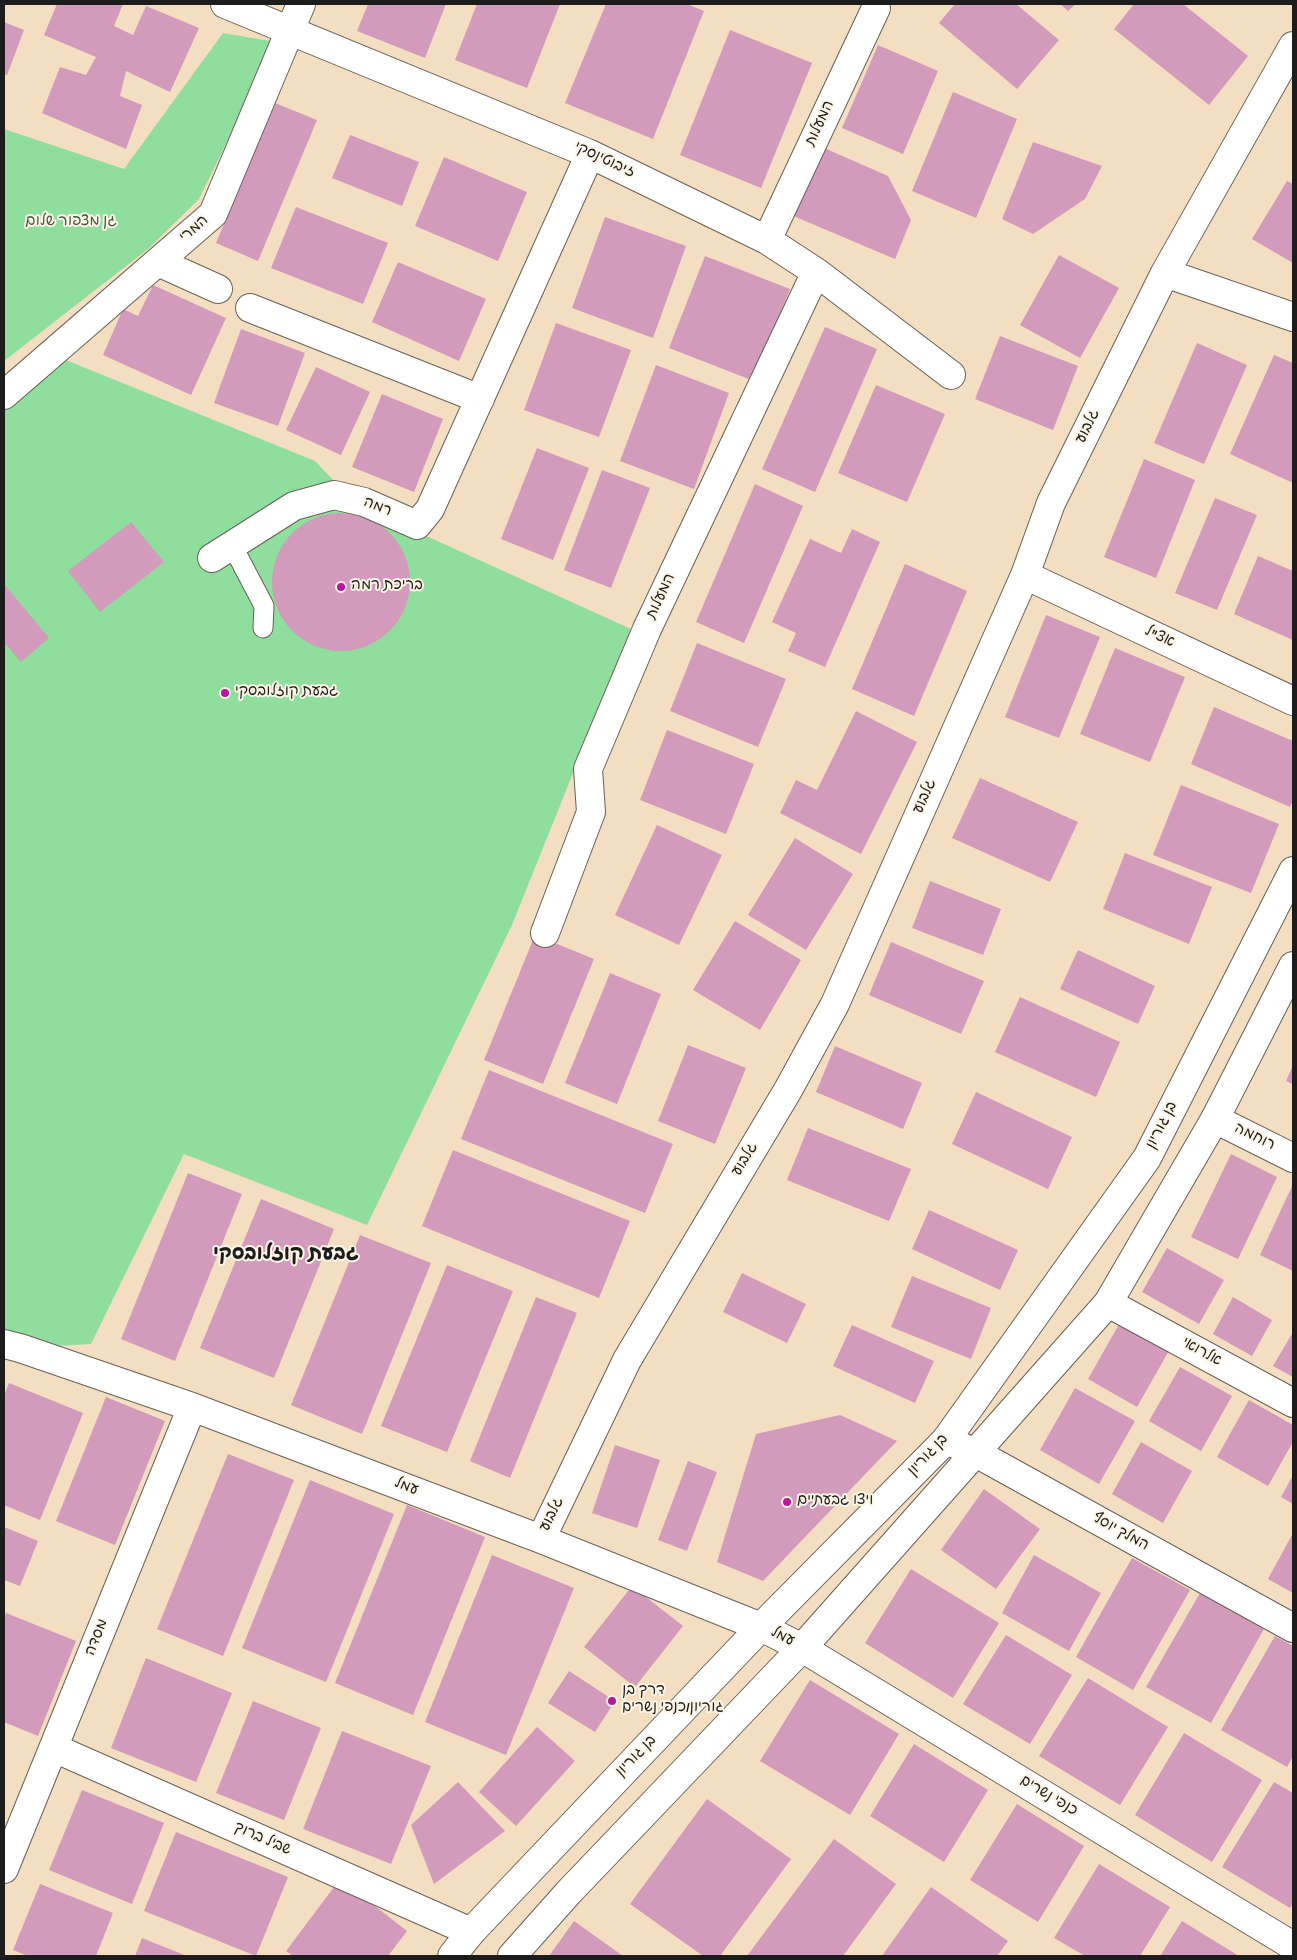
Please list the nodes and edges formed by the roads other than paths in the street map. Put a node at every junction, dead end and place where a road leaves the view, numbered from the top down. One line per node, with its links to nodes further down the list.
1 (225, 4): 4 (street, ז'בוטינסקי)
2 (301, 4): 4 (street, המרי)
3 (876, 8): 7 (street, המעלות)
4 (290, 30): 6 (street, ז'בוטינסקי); 8 (street, המרי)
5 (1293, 46): 10 (street, גלבוע)
6 (590, 154): 7 (street, ז'בוטינסקי); 16 (street, רמה)
7 (767, 240): 9 (street, ז'בוטינסקי)
8 (158, 262): 11 (street); 15 (street, המרי)
9 (816, 272): 14 (street, ז'בוטינסקי); 22 (street, המעלות)
10 (1165, 273): 13 (street); 18 (street, גלבוע)
11 (218, 288)
12 (250, 308): 16 (street)
13 (1293, 317)
14 (951, 376)
15 (4, 395)
16 (480, 400): 17 (street, רמה)
17 (222, 552): 19 (lane)
18 (1024, 575): 20 (street, אצ"ל); 32 (street, גלבוע)
19 (263, 628)
20 (1293, 701)
21 (1293, 871): 30 (street, בן גוריון)
22 (545, 933)
23 (1293, 966): 24 (street)
24 (1215, 1120): 25 (street, רוחמה); 26 (street)
25 (1293, 1158)
26 (1108, 1303): 28 (street, אלרואי); 31 (street)
27 (4, 1344): 29 (street, עמל)
28 (1293, 1403)
29 (192, 1407): 32 (street, עמל); 36 (street, מסדה)
30 (946, 1440): 31 (street, המלך יוסף); 33 (street, בן גוריון)
31 (976, 1453): 34 (street, המלך יוסף); 35 (street)
32 (541, 1539): 33 (street, עמל)
33 (761, 1627): 35 (street, עמל); 38 (street, בן גוריון)
34 (1293, 1628)
35 (802, 1648): 39 (street, כנפי נשרים); 41 (street)
36 (54, 1748): 37 (street, מסדה); 38 (street, שביל ברוך)
37 (4, 1869)
38 (471, 1932): 40 (street, בן גוריון)
39 (1293, 1946)
40 (452, 1956)
41 (512, 1956)

